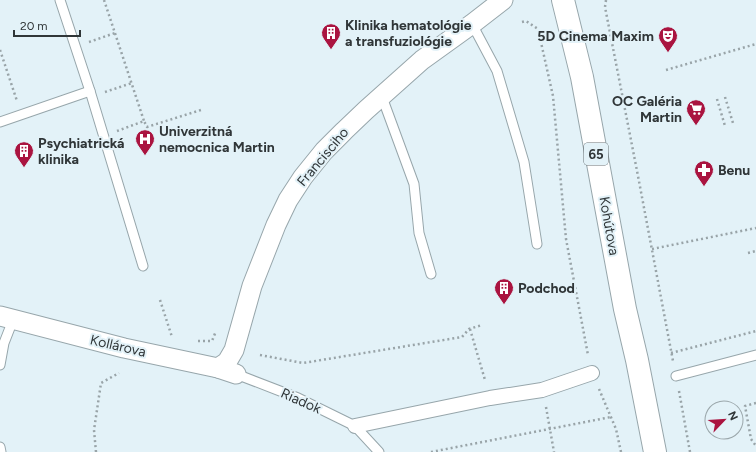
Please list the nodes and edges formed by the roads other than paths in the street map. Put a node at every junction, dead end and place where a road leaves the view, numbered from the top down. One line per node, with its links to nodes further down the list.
1 (60, 0): 5 (lane)
2 (504, 0): 4 (street, Francisciho)
3 (563, 0): 23 (main road, Kohútova / 65)
4 (472, 24): 6 (street, Francisciho); 8 (lane)
5 (90, 91): 7 (lane); 9 (lane)
6 (382, 97): 10 (lane); 12 (street, Francisciho)
7 (0, 122)
8 (537, 244)
9 (143, 266)
10 (431, 274)
11 (7, 318): 14 (lane); 15 (street, Kollárova)
12 (234, 350): 15 (street, Francisciho); 17 (lane)
13 (756, 355): 18 (lane)
14 (0, 365)
15 (218, 368): 17 (street, Kollárova)
16 (592, 373): 19 (street)
17 (236, 374): 19 (lane, Riadok)
18 (676, 376)
19 (355, 426): 22 (lane, Riadok)
20 (0, 447): 21 (lane)
21 (1, 452)
22 (379, 452)
23 (655, 452)

